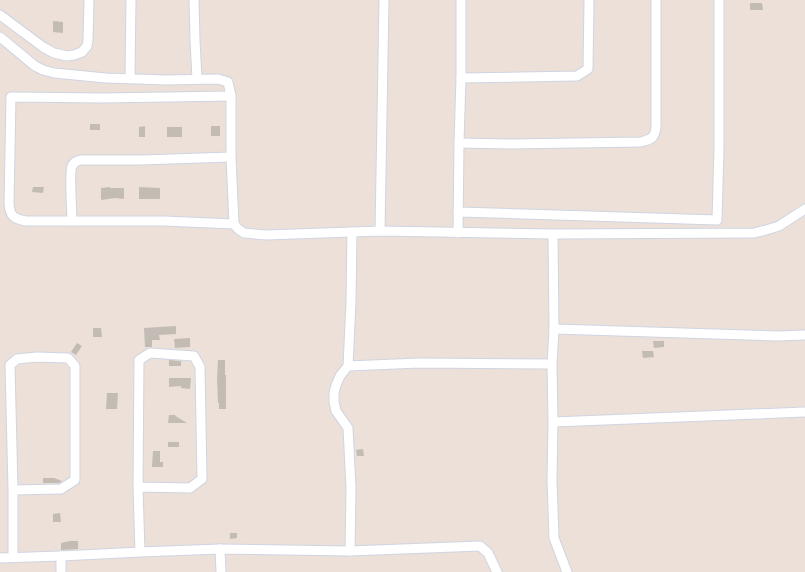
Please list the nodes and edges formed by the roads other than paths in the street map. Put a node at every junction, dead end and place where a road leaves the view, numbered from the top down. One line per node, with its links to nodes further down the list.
1 (89, 0): 9 (street)
2 (131, 0): 11 (street)
3 (194, 0): 13 (street)
4 (384, 0): 21 (street)
5 (461, 0): 12 (street)
6 (589, 0): 12 (street)
7 (656, 0): 15 (street)
8 (719, 0): 18 (street)
9 (0, 15)
10 (0, 37): 11 (street)
11 (130, 78): 13 (street)
12 (462, 78): 15 (street)
13 (197, 79): 14 (street)
14 (231, 96): 16 (street); 19 (street)
15 (459, 143): 18 (street)
16 (231, 157): 19 (street); 20 (street)
17 (805, 209): 24 (street)
18 (458, 212): 23 (street)
19 (72, 221): 20 (street)
20 (234, 224): 22 (street)
21 (380, 231): 22 (street); 23 (street)
22 (352, 232): 28 (street)
23 (458, 233): 24 (street)
24 (553, 234): 25 (street)
25 (554, 329): 26 (street); 27 (street)
26 (805, 335)
27 (552, 364): 28 (street); 30 (street)
28 (348, 366): 34 (street)
29 (805, 412): 30 (street)
30 (553, 422): 42 (street)
31 (138, 487): 31 (street); 35 (street)
32 (13, 490): 32 (street); 37 (street)
33 (220, 550): 34 (street); 35 (street); 40 (street)
34 (350, 551): 41 (street)
35 (140, 552): 36 (street)
36 (61, 556): 37 (street); 39 (street)
37 (13, 557): 38 (street)
38 (0, 558)
39 (61, 572)
40 (221, 572)
41 (496, 572)
42 (567, 572)

